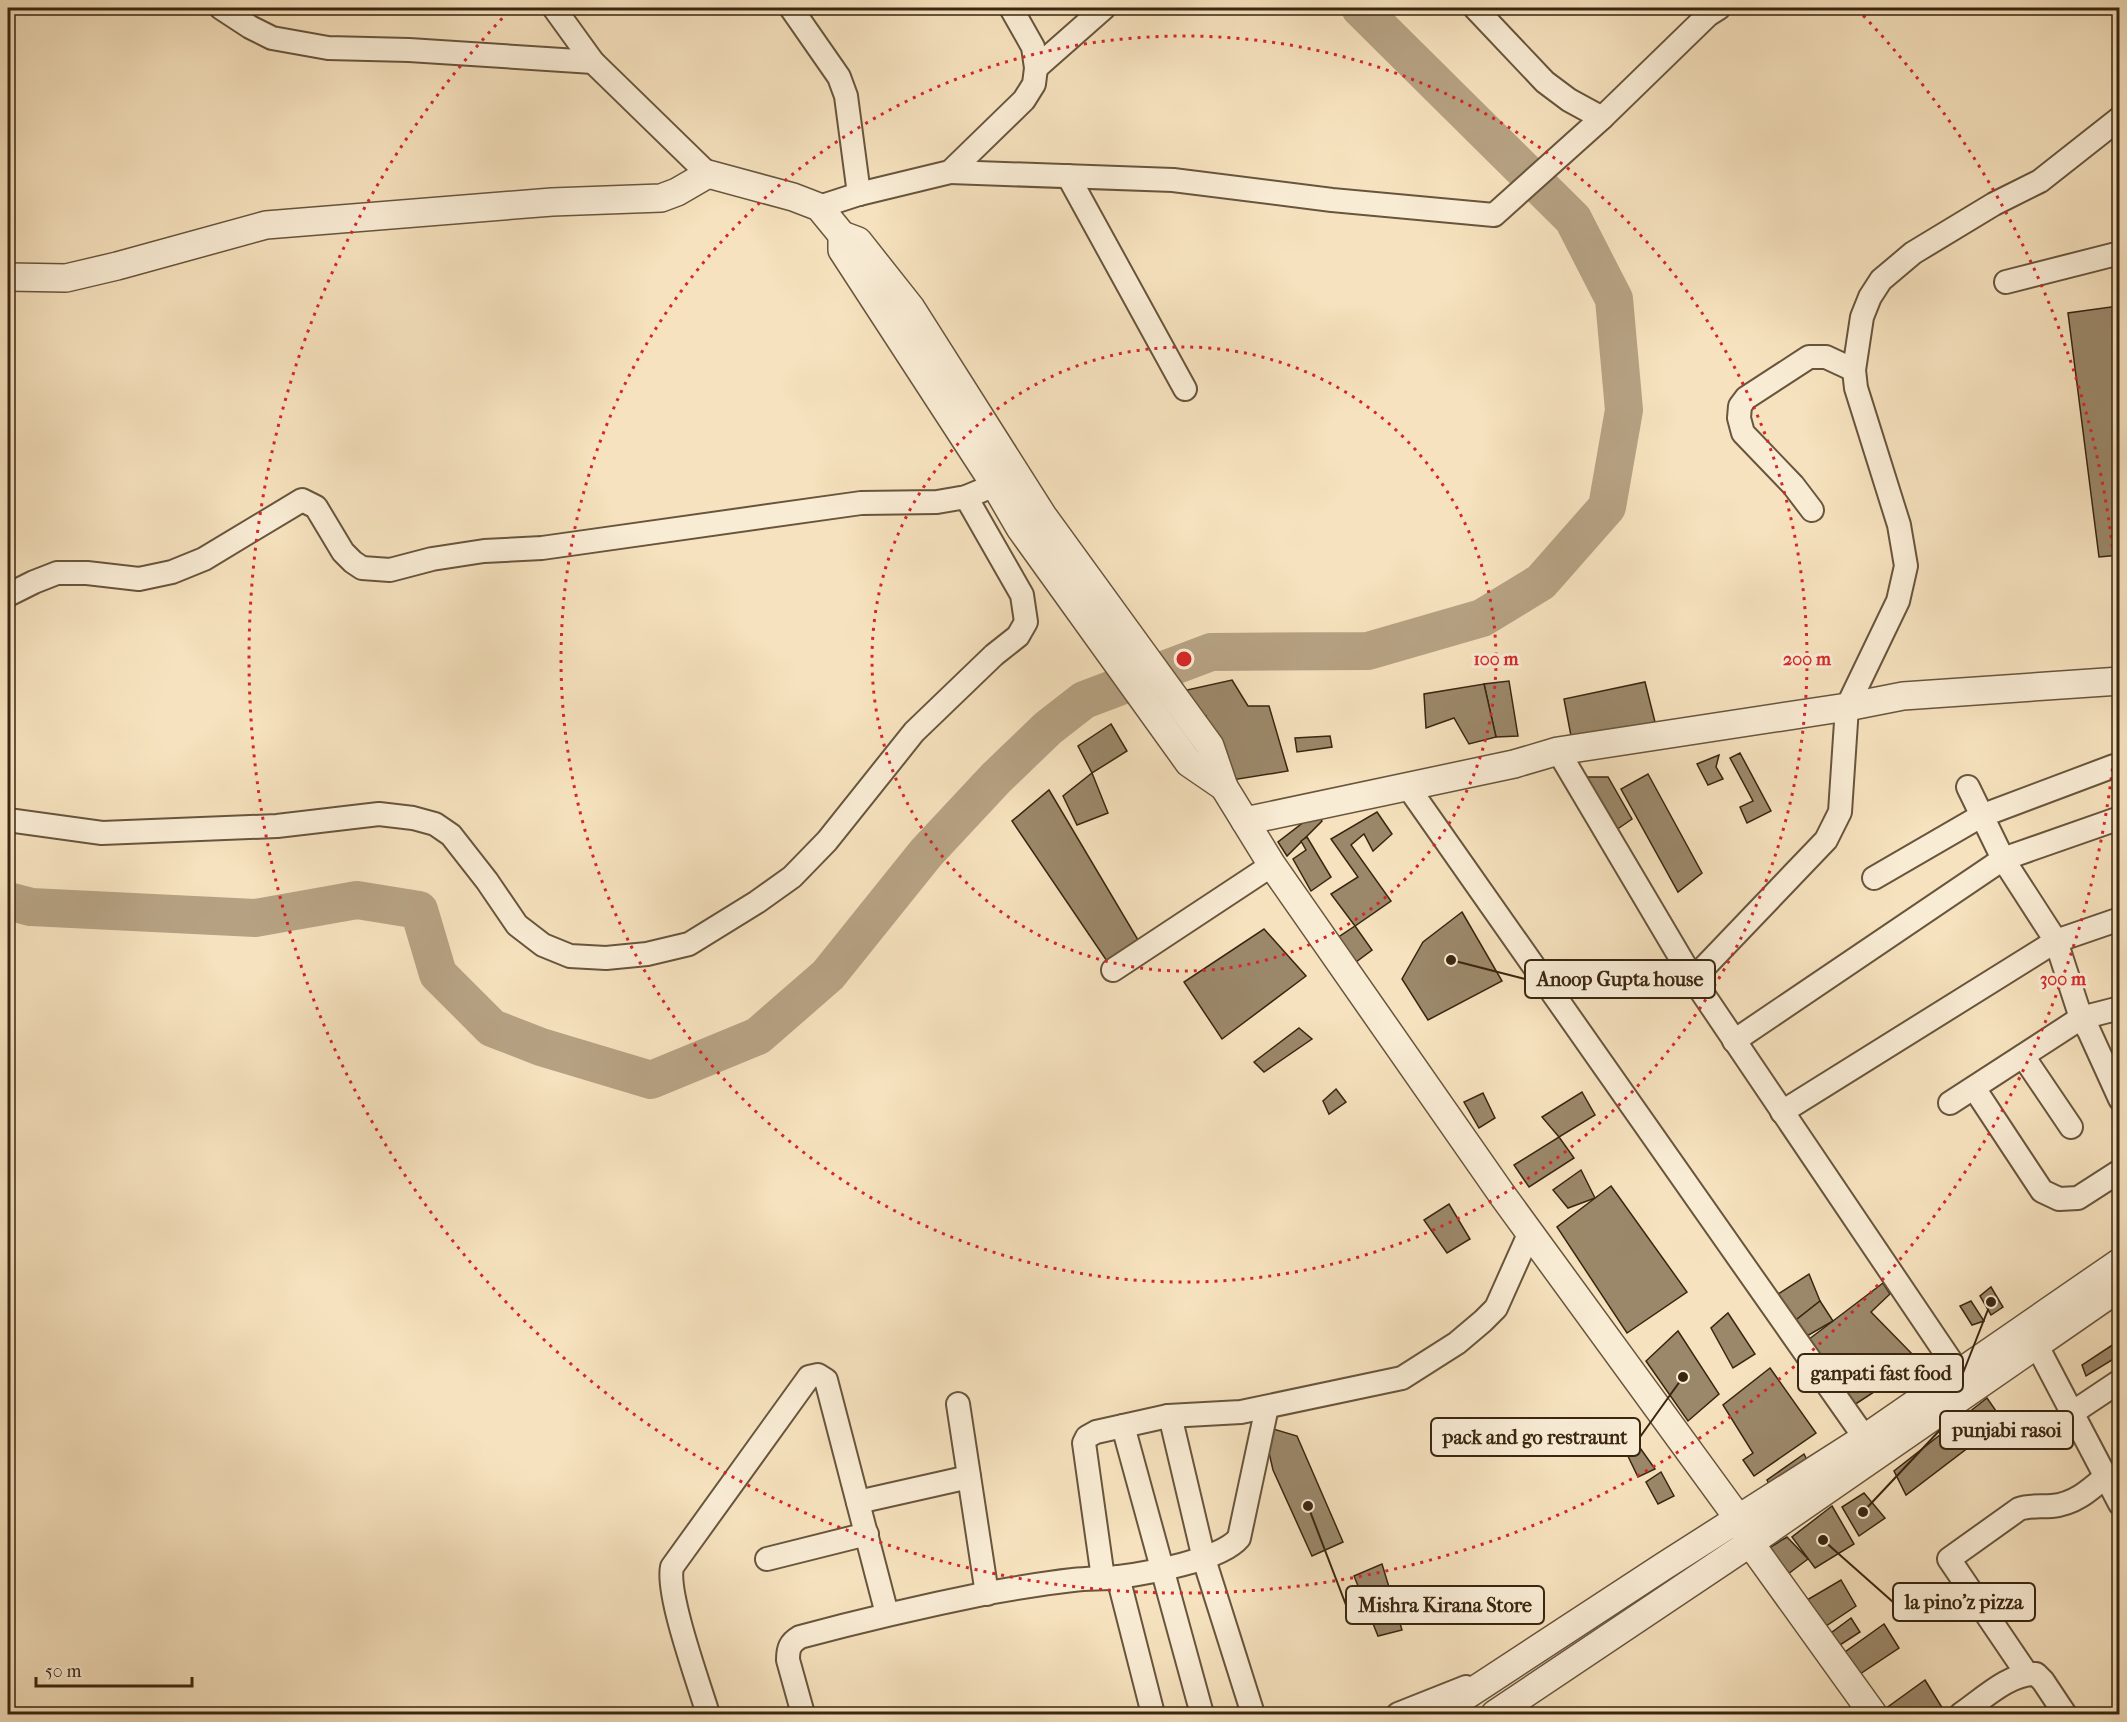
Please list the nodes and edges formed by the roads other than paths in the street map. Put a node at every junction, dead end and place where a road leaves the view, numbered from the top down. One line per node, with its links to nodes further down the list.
1 (221, 8): 8 (street)
2 (554, 8): 8 (street)
3 (791, 8): 15 (street)
4 (1011, 8): 9 (street)
5 (1104, 8): 9 (street)
6 (1475, 8): 10 (street)
7 (1719, 8): 10 (street)
8 (593, 62): 13 (street)
9 (1036, 68): 12 (street)
10 (1602, 118): 14 (street)
11 (2120, 118): 21 (street)
12 (950, 172): 14 (street); 15 (street)
13 (708, 174): 16 (street); 19 (street)
14 (1068, 176): 22 (street)
15 (859, 194): 16 (street)
16 (819, 207): 17 (street)
17 (842, 235): 23 (street); 26 (street)
18 (2120, 253): 20 (street)
19 (8, 277)
20 (2006, 282)
21 (1854, 370): 25 (street); 29 (street)
22 (1185, 389)
23 (995, 485): 24 (street); 26 (street)
24 (966, 497): 27 (street); 37 (street)
25 (1812, 510)
26 (1031, 522): 32 (street); 32 (street)
27 (8, 595)
28 (2120, 681): 29 (street)
29 (1847, 707): 30 (street); 45 (street)
30 (1558, 751): 33 (street); 45 (street)
31 (2114, 766): 35 (street)
32 (1224, 787): 38 (street)
33 (1408, 787): 38 (street); 67 (street)
34 (1968, 787): 35 (street)
35 (1981, 816): 39 (street); 41 (street)
36 (2120, 818): 39 (street)
37 (8, 820)
38 (1245, 821): 40 (street)
39 (2003, 860): 43 (street); 48 (street)
40 (1272, 865): 44 (street); 56 (street)
41 (1874, 878)
42 (2120, 919): 43 (street)
43 (2056, 941): 47 (street); 53 (street)
44 (1113, 970)
45 (1693, 979): 48 (street)
46 (2120, 1008): 47 (street)
47 (2081, 1018): 49 (street); 51 (street)
48 (1734, 1041): 53 (street)
49 (2023, 1056): 50 (street); 54 (street)
50 (1974, 1088): 52 (street); 55 (street)
51 (2120, 1099)
52 (1950, 1103)
53 (1782, 1112): 60 (street)
54 (2072, 1127)
55 (2120, 1171)
56 (1530, 1233): 63 (street); 72 (street)
57 (2120, 1263): 60 (street)
58 (2120, 1287): 59 (street)
59 (2036, 1344): 64 (street); 74 (street)
60 (1959, 1372): 67 (street)
61 (2120, 1381): 64 (street)
62 (958, 1404): 68 (street)
63 (1267, 1407): 65 (street); 76 (street)
64 (2072, 1413): 69 (street)
65 (1168, 1416): 66 (street); 76 (street)
66 (1123, 1426): 77 (street); 78 (street)
67 (1865, 1438): 72 (street)
68 (969, 1477): 70 (street); 79 (street)
69 (2105, 1477): 71 (street); 82 (street)
70 (858, 1502): 73 (street); 83 (street)
71 (2120, 1504)
72 (1738, 1518): 74 (street); 81 (street)
73 (867, 1534): 75 (street); 80 (street)
74 (1750, 1543): 90 (street); 91 (street)
75 (767, 1559)
76 (1204, 1559): 77 (street); 87 (street)
77 (1162, 1568): 78 (street); 86 (street)
78 (1110, 1577): 79 (street); 85 (street)
79 (987, 1593): 80 (street)
80 (887, 1614): 84 (street)
81 (1501, 1673): 88 (street); 89 (street)
82 (2027, 1674): 92 (street); 93 (street)
83 (708, 1714)
84 (803, 1714)
85 (1154, 1714)
86 (1202, 1714)
87 (1253, 1714)
88 (1398, 1714)
89 (1438, 1714)
90 (1495, 1714)
91 (1873, 1714)
92 (1961, 1714)
93 (2064, 1714)

